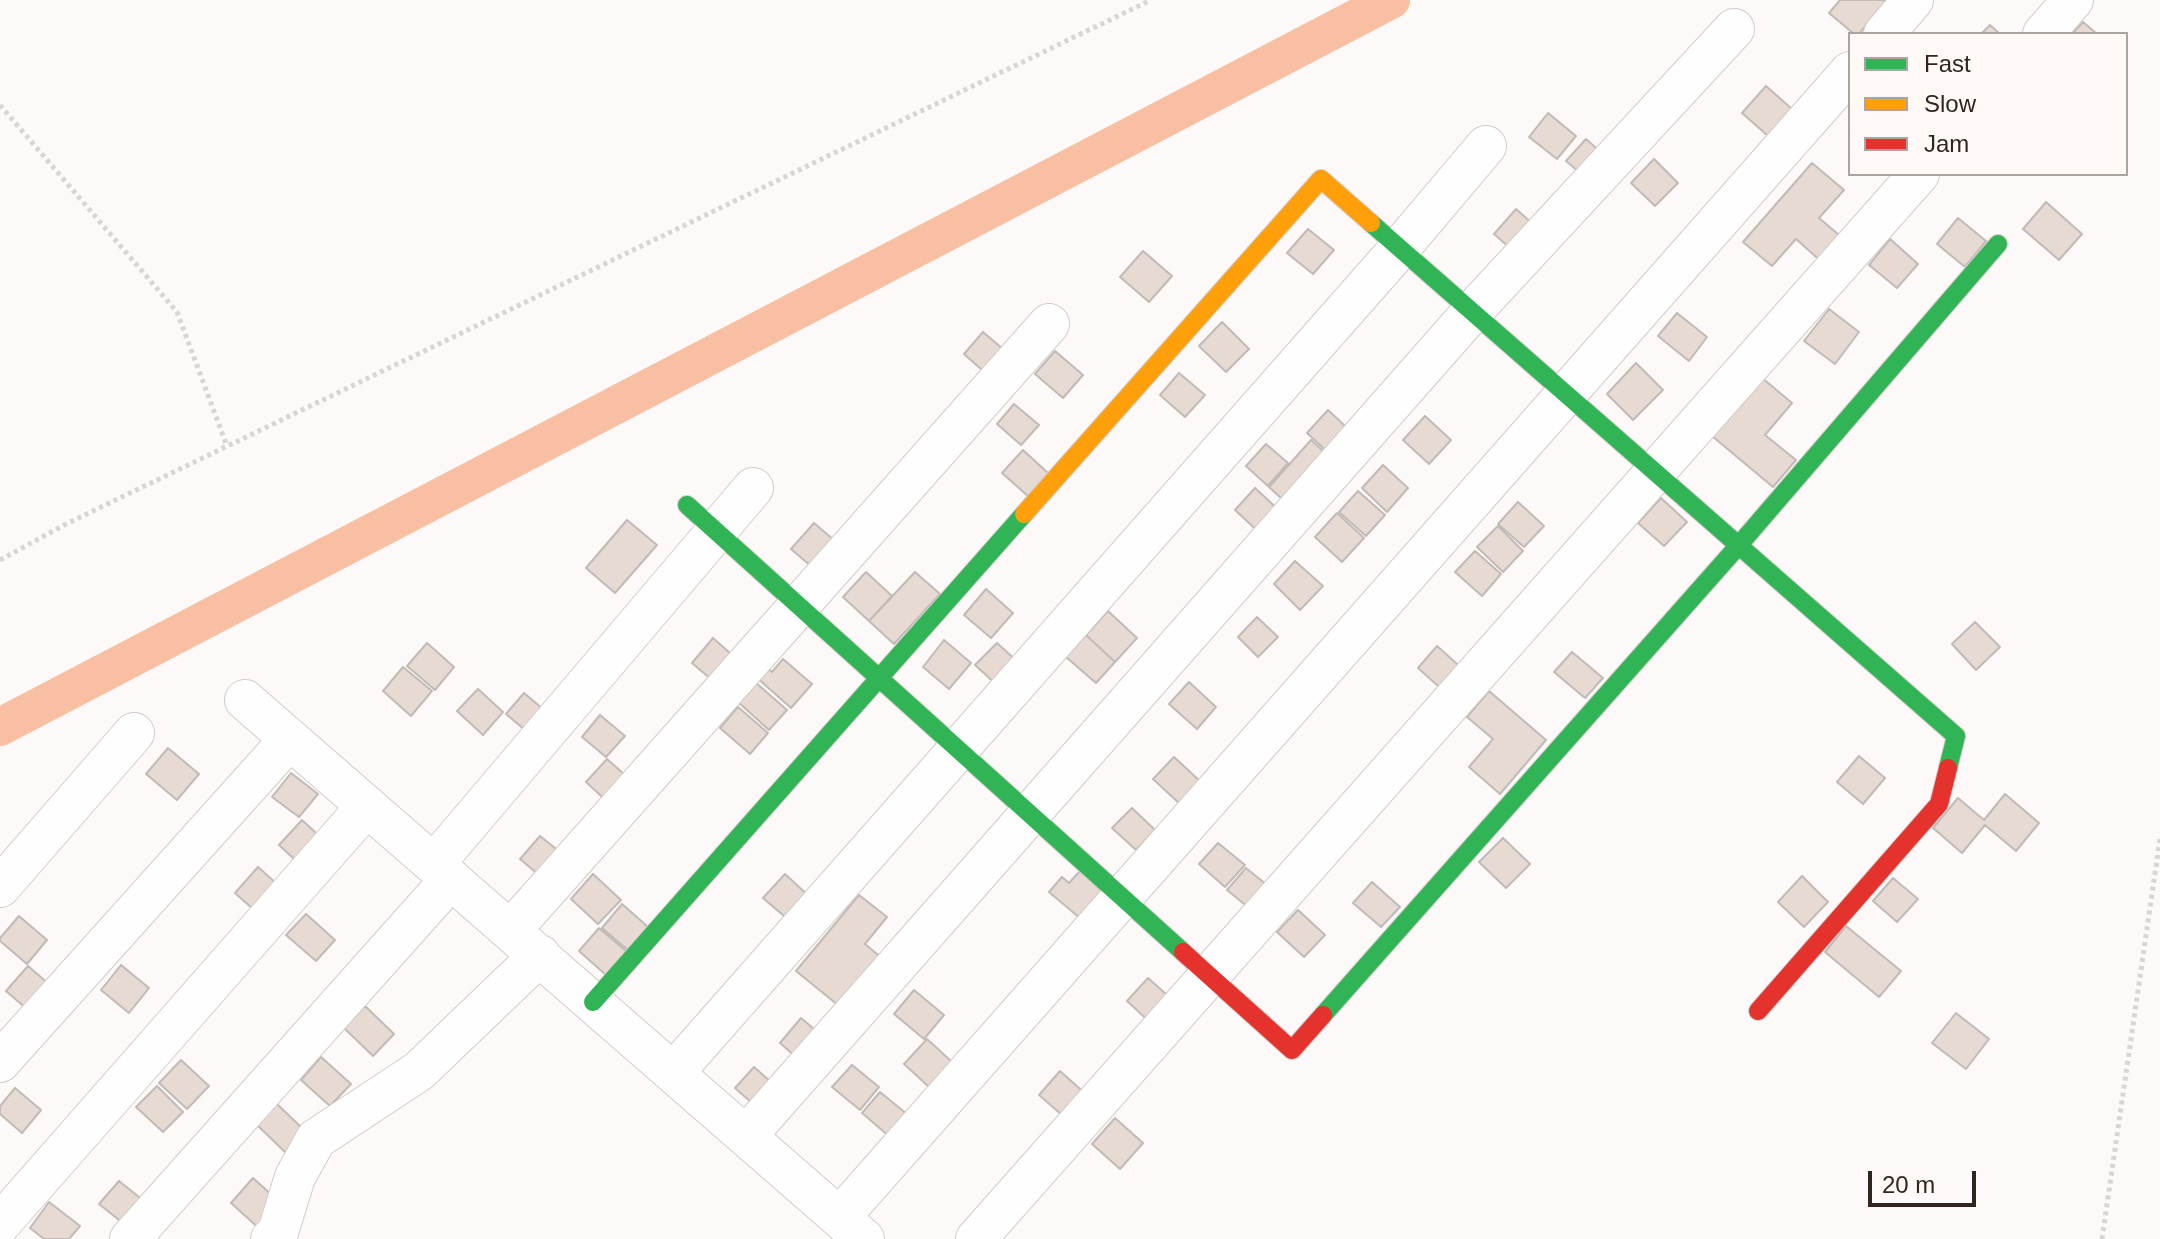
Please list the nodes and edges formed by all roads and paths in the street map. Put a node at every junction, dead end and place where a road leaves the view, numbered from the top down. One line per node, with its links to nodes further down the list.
1 (1151, 0): 16 (path)
2 (1913, 0): 5 (street)
3 (2073, 0): 6 (street)
4 (1734, 29): 13 (street)
5 (1886, 32)
6 (2045, 32)
7 (1848, 74): 15 (street)
8 (0, 105): 16 (path)
9 (1486, 146): 12 (street)
10 (1917, 176): 17 (street)
11 (1998, 244): 21 (street)
12 (1399, 249): 13 (street); 24 (street); 28 (street)
13 (1472, 312): 15 (street); 30 (street)
14 (1049, 324): 23 (street)
15 (1566, 394): 17 (street); 34 (street)
16 (227, 446): 22 (path)
17 (1655, 472): 21 (street); 36 (street)
18 (753, 488): 20 (street)
19 (687, 505): 20 (street)
20 (717, 531): 23 (street); 32 (street)
21 (1739, 545): 36 (street); 38 (street)
22 (0, 560)
23 (799, 606): 24 (street); 35 (street)
24 (879, 678): 28 (street); 37 (street)
25 (245, 700): 27 (street)
26 (134, 733): 33 (street)
27 (290, 739): 29 (street); 39 (street)
28 (958, 749): 30 (street); 40 (street)
29 (367, 806): 32 (street); 42 (street)
30 (1030, 814): 34 (street); 41 (street)
31 (2160, 839): 47 (path)
32 (443, 872): 35 (street); 44 (street)
33 (0, 887)
34 (1122, 897): 36 (street); 43 (street)
35 (525, 943): 37 (street); 45 (street)
36 (1209, 975): 46 (street)
37 (593, 1002): 40 (street)
38 (1758, 1011)
39 (0, 1062)
40 (674, 1072): 41 (street)
41 (747, 1135): 43 (street)
42 (0, 1224)
43 (852, 1228)
44 (130, 1239)
45 (271, 1239)
46 (976, 1239)
47 (2102, 1239)

